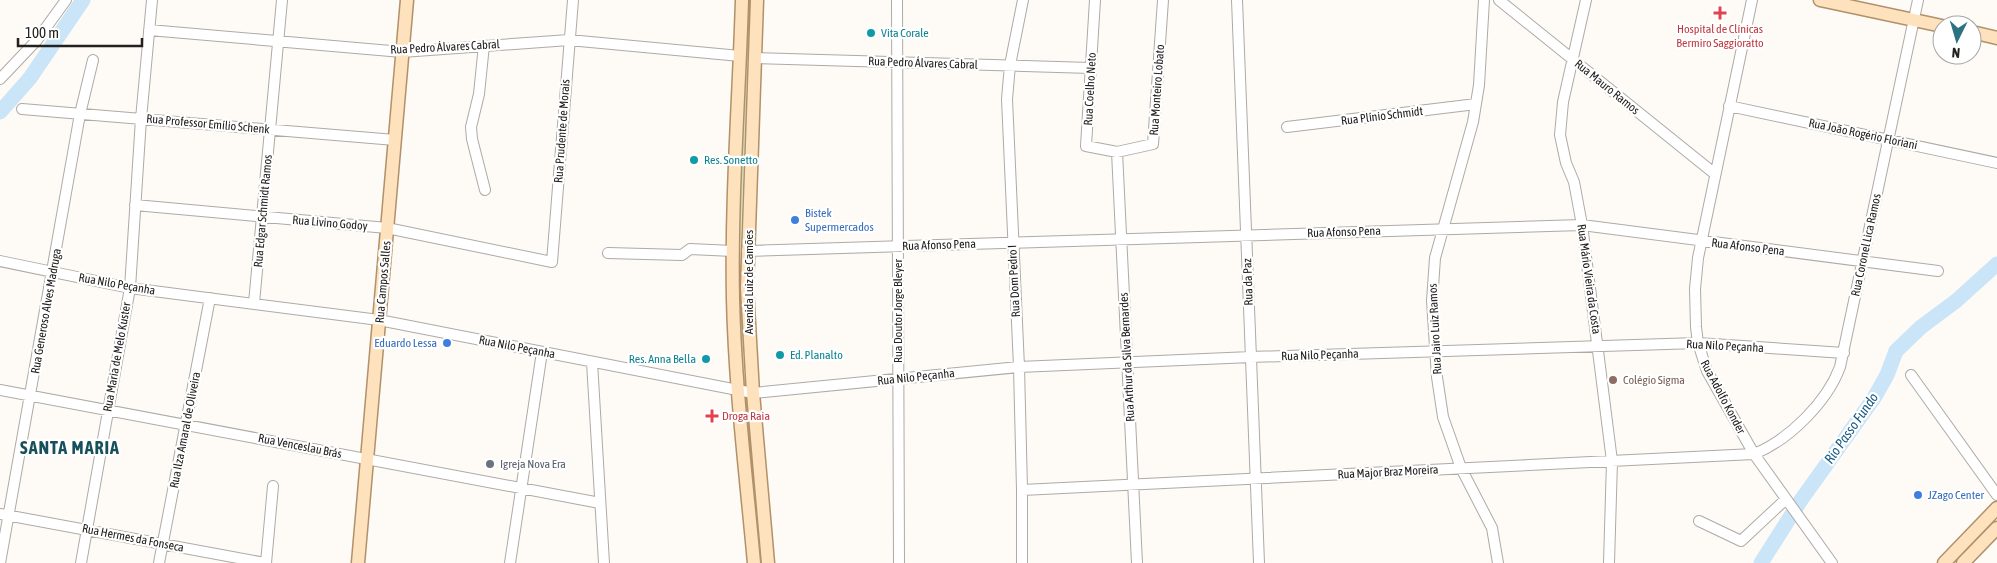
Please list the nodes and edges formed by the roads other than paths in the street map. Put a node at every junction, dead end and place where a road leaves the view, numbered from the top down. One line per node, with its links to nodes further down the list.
1 (66, 0): 35 (street)
2 (152, 0): 21 (street, Rua Maria de Melo Kuster)
3 (282, 0): 25 (street, Rua Edgar Schmidt Ramos)
4 (407, 0): 27 (main road, Rua Campos Salles)
5 (573, 0): 24 (street, Rua Prudente de Morais)
6 (742, 0): 28 (main road, Avenida Luiz de Camões)
7 (757, 0): 29 (main road, Avenida Luiz de Camões)
8 (897, 0): 32 (street, Rua Doutor Jorge Bleyer)
9 (1023, 0): 33 (street, Rua Dom Pedro I)
10 (1095, 0): 34 (street, Rua Coelho Neto)
11 (1163, 0): 45 (street, Rua Monteiro Lobato)
12 (1237, 0): 54 (street, Rua da Paz)
13 (1484, 0): 36 (street, Rua Jairo Luiz Ramos)
14 (1499, 0): 30 (street, Rua Mauro Ramos)
15 (1586, 0): 30 (street, Rua Mário Vieira da Costa)
16 (1752, 0): 37 (street, Rua Adolfo Konder)
17 (1820, 0): 19 (main road)
18 (1918, 0): 19 (street, Rua Coronel Lica Ramos)
19 (1914, 20): 20 (main road); 44 (street, Rua Coronel Lica Ramos)
20 (1932, 24)
21 (149, 30): 25 (street, Rua Pedro Álvares Cabral); 40 (street, Rua Maria de Melo Kuster)
22 (1982, 34): 23 (main road)
23 (1997, 38)
24 (569, 40): 26 (street, Rua Pedro Álvares Cabral); 28 (street, Rua Pedro Álvares Cabral); 64 (street, Rua Prudente de Morais)
25 (278, 41): 27 (street, Rua Pedro Álvares Cabral); 42 (street, Rua Edgar Schmidt Ramos)
26 (484, 46): 27 (street, Rua Pedro Álvares Cabral); 48 (street)
27 (402, 52): 43 (main road, Rua Campos Salles)
28 (740, 56): 59 (main road, Avenida Luiz de Camões)
29 (755, 58): 32 (street, Rua Pedro Álvares Cabral); 60 (main road, Avenida Luiz de Camões)
30 (1572, 59): 47 (street, Rua Mauro Ramos); 51 (street, Rua Mário Vieira da Costa)
31 (93, 60): 39 (street, Rua Generoso Alves Madruga)
32 (897, 62): 33 (street, Rua Pedro Álvares Cabral); 58 (street, Rua Doutor Jorge Bleyer)
33 (1010, 65): 34 (street, Rua Pedro Álvares Cabral); 57 (street, Rua Dom Pedro I)
34 (1091, 68): 45 (street, Rua Coelho Neto)
35 (0, 79)
36 (1476, 104): 41 (street, Rua Plínio Schmidt); 53 (street, Rua Jairo Luiz Ramos)
37 (1729, 106): 44 (street, Rua João Rogério Floriani); 47 (street, Rua Adolfo Konder)
38 (22, 109): 39 (street, Rua Professor Emílio Schenk)
39 (80, 114): 40 (street, Rua Professor Emílio Schenk); 66 (street, Rua Generoso Alves Madruga)
40 (141, 119): 42 (street, Rua Professor Emílio Schenk); 49 (street, Rua Maria de Melo Kuster)
41 (1287, 127)
42 (270, 130): 43 (street, Rua Professor Emílio Schenk); 50 (street, Rua Edgar Schmidt Ramos)
43 (395, 140): 52 (main road, Rua Campos Salles)
44 (1888, 140): 46 (street, Rua João Rogério Floriani); 63 (street, Rua Coronel Lica Ramos)
45 (1117, 152): 55 (street, Rua Arthur da Silva Bernardes)
46 (1997, 163)
47 (1715, 174): 56 (street, Rua Adolfo Konder)
48 (485, 190)
49 (135, 205): 50 (street, Rua Livino Godoy); 67 (street, Rua Maria de Melo Kuster)
50 (262, 217): 52 (street, Rua Livino Godoy); 69 (street, Rua Edgar Schmidt Ramos)
51 (1582, 225): 53 (street, Rua Afonso Pena); 56 (street, Rua Afonso Pena); 72 (street, Rua Mário Vieira da Costa)
52 (387, 228): 64 (street, Rua Livino Godoy); 70 (main road, Rua Campos Salles)
53 (1442, 230): 54 (street, Rua Afonso Pena); 73 (street, Rua Jairo Luiz Ramos)
54 (1246, 235): 55 (street, Rua Afonso Pena); 76 (street, Rua da Paz)
55 (1121, 239): 57 (street, Rua Afonso Pena); 78 (street, Rua Arthur da Silva Bernardes)
56 (1701, 241): 63 (street, Rua Afonso Pena); 71 (street, Rua Adolfo Konder)
57 (1012, 243): 58 (street, Rua Afonso Pena); 79 (street, Rua Dom Pedro I)
58 (898, 246): 60 (street, Rua Afonso Pena); 81 (street, Rua Doutor Jorge Bleyer)
59 (733, 251): 61 (street); 83 (main road, Avenida Luiz de Camões)
60 (747, 251): 84 (main road, Avenida Luiz de Camões)
61 (608, 253)
62 (0, 261): 66 (street, Rua Nilo Peçanha)
63 (1863, 261): 65 (street, Rua Afonso Pena); 75 (street, Rua Coronel Lica Ramos)
64 (552, 262)
65 (1938, 271)
66 (53, 272): 67 (street, Rua Nilo Peçanha); 85 (street, Rua Generoso Alves Madruga)
67 (130, 288): 68 (street, Rua Nilo Peçanha); 86 (street, Rua Maria de Melo Kuster)
68 (210, 298): 69 (street, Rua Nilo Peçanha); 87 (street, Rua Ilza Amaral de Oliveira)
69 (254, 303): 70 (street, Rua Nilo Peçanha)
70 (379, 320): 74 (street, Rua Nilo Peçanha); 89 (main road, Rua Campos Salles)
71 (1698, 343): 72 (street, Rua Nilo Peçanha); 75 (street, Rua Nilo Peçanha); 88 (street, Rua Adolfo Konder)
72 (1598, 346): 73 (street, Rua Nilo Peçanha); 90 (street, Rua Mário Vieira da Costa)
73 (1435, 351): 76 (street, Rua Nilo Peçanha); 91 (street, Rua Jairo Luiz Ramos)
74 (542, 352): 77 (street, Rua Nilo Peçanha); 95 (street)
75 (1844, 353): 88 (street, Rua Coronel Lica Ramos)
76 (1251, 357): 78 (street, Rua Nilo Peçanha); 92 (street, Rua da Paz)
77 (592, 362): 83 (street, Rua Nilo Peçanha); 98 (street)
78 (1127, 362): 79 (street, Rua Nilo Peçanha); 93 (street, Rua Arthur da Silva Bernardes)
79 (1018, 367): 81 (street, Rua Nilo Peçanha); 96 (street, Rua Dom Pedro I)
80 (1912, 375): 97 (street)
81 (898, 379): 84 (street, Rua Nilo Peçanha); 115 (street, Rua Doutor Jorge Bleyer)
82 (0, 390): 85 (street, Rua Venceslau Brás)
83 (739, 392): 84 (street, Rua Nilo Peçanha); 113 (main road, Avenida Luiz de Camões)
84 (753, 394): 114 (main road, Avenida Luiz de Camões)
85 (30, 396): 86 (street, Rua Venceslau Brás); 101 (street, Rua Generoso Alves Madruga)
86 (108, 410): 87 (street, Rua Venceslau Brás); 104 (street, Rua Maria de Melo Kuster)
87 (186, 425): 89 (street, Rua Venceslau Brás); 105 (street, Rua Ilza Amaral de Oliveira)
88 (1754, 454): 90 (street, Rua Major Braz Moreira); 99 (street, Rua Adolfo Konder)
89 (367, 459): 95 (street, Rua Venceslau Brás); 110 (main road, Rua Campos Salles)
90 (1612, 461): 91 (street, Rua Major Braz Moreira); 120 (street, Rua Mário Vieira da Costa)
91 (1461, 468): 92 (street, Rua Major Braz Moreira); 119 (street, Rua Jairo Luiz Ramos)
92 (1256, 479): 93 (street, Rua Major Braz Moreira); 118 (street, Rua da Paz)
93 (1133, 485): 96 (street, Rua Major Braz Moreira); 117 (street, Rua Arthur da Silva Bernardes)
94 (273, 486): 109 (street)
95 (522, 488): 98 (street, Rua Venceslau Brás); 111 (street)
96 (1022, 490): 116 (street, Rua Dom Pedro I)
97 (1997, 496)
98 (600, 503): 112 (street)
99 (1792, 507): 102 (street); 121 (street, Rua Adolfo Konder)
100 (1997, 508): 122 (main road)
101 (4, 514): 104 (street, Rua Hermes da Fonseca); 106 (street, Rua Generoso Alves Madruga)
102 (1699, 521)
103 (1997, 528): 123 (main road)
104 (86, 530): 105 (street, Rua Hermes da Fonseca); 107 (street, Rua Maria de Melo Kuster)
105 (162, 544): 108 (street, Rua Ilza Amaral de Oliveira); 109 (street, Rua Hermes da Fonseca)
106 (0, 563)
107 (80, 563)
108 (159, 563)
109 (266, 563)
110 (358, 563)
111 (510, 563)
112 (604, 563)
113 (754, 563)
114 (768, 563)
115 (899, 563)
116 (1022, 563)
117 (1137, 563)
118 (1259, 563)
119 (1498, 563)
120 (1609, 563)
121 (1832, 563)
122 (1944, 563)
123 (1964, 563)

